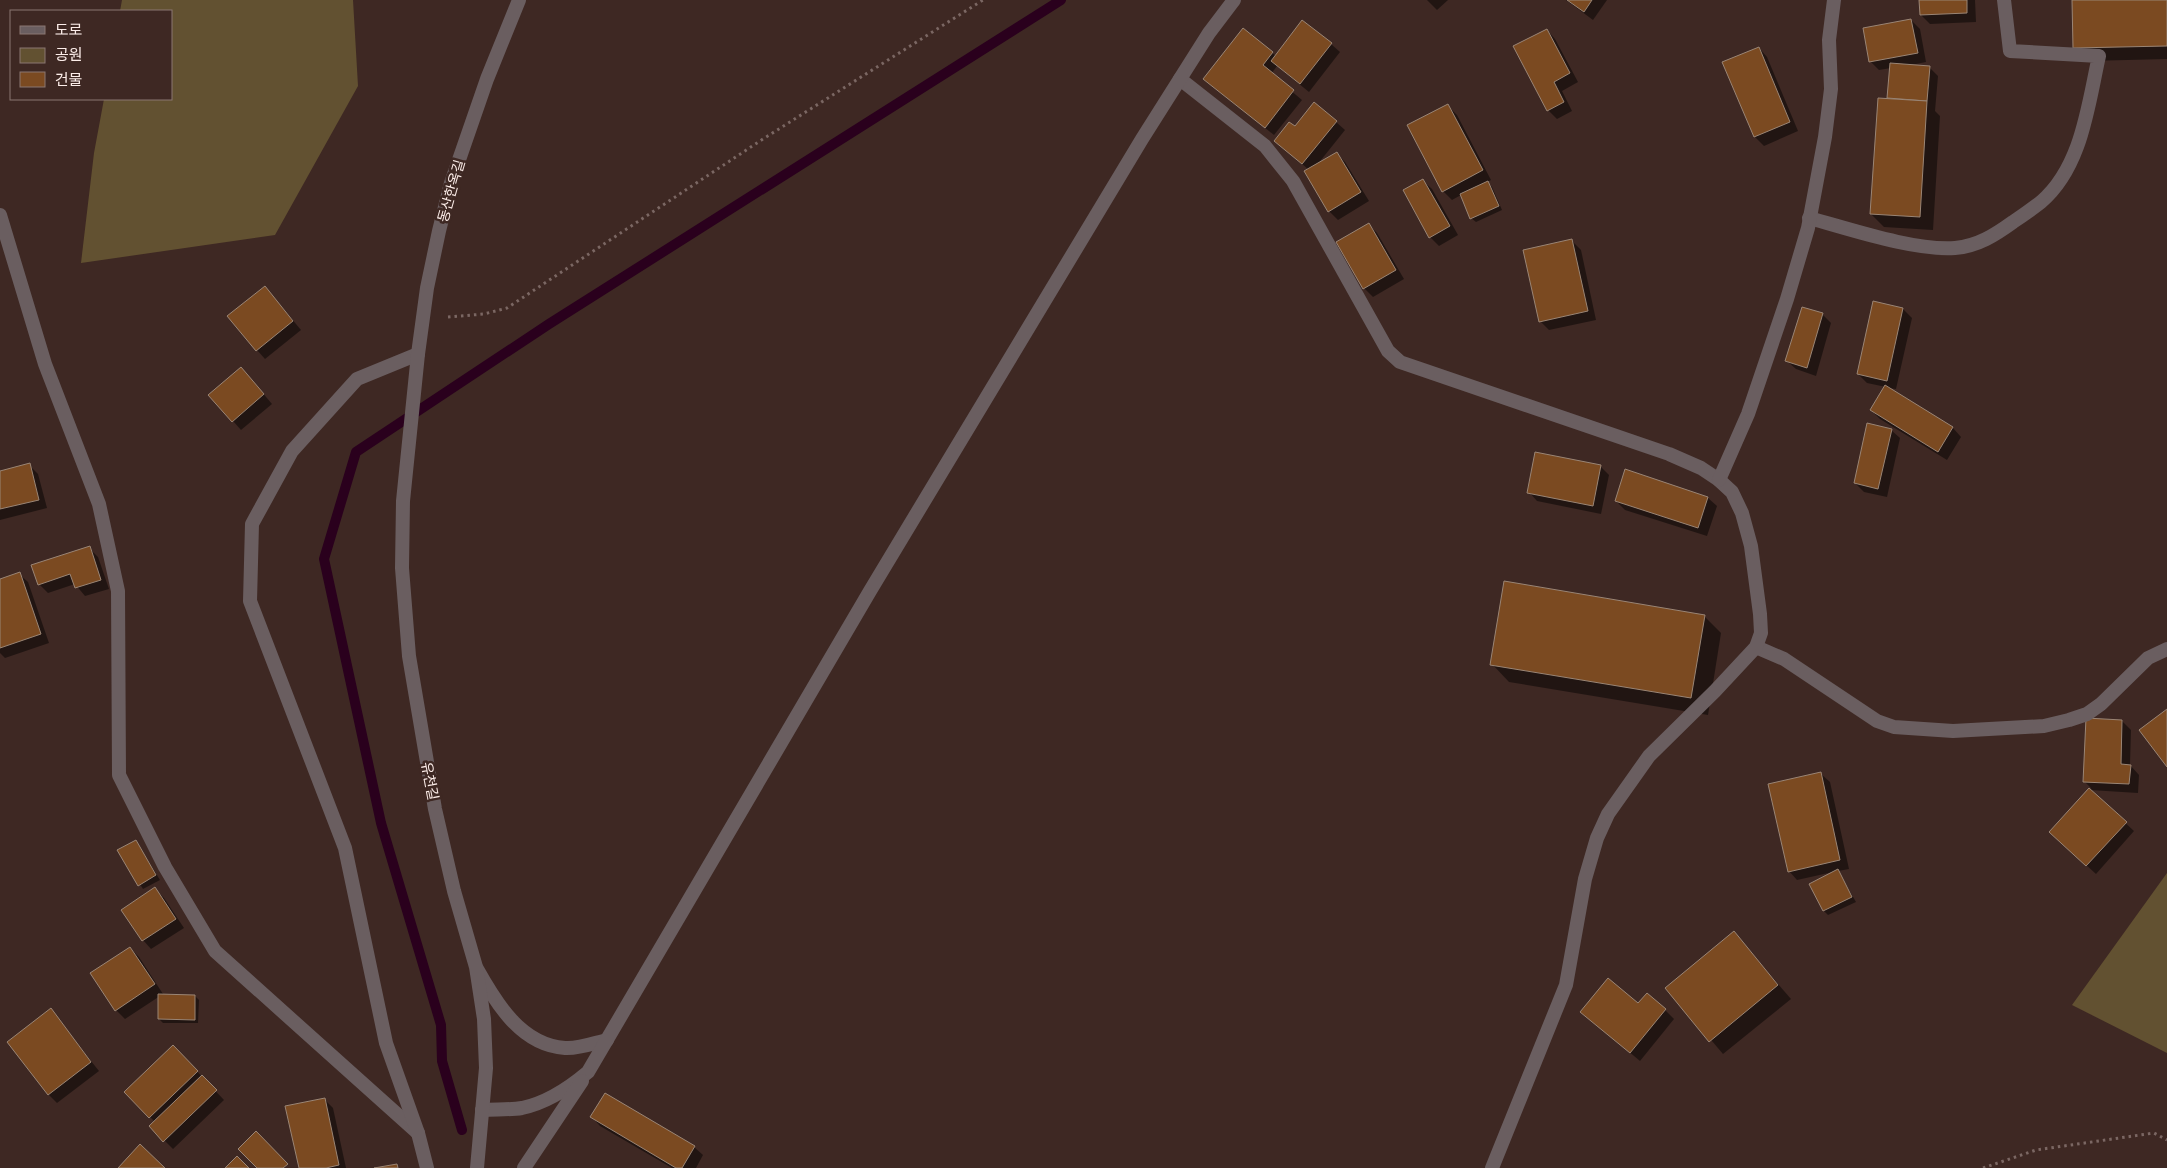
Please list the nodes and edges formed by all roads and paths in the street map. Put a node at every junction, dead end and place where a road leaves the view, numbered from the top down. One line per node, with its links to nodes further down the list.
1 (519, 0): 9 (street, 동산한옥길)
2 (983, 0): 9 (path)
3 (1234, 0): 6 (street)
4 (1834, 0): 8 (street)
5 (2004, 0): 8 (street)
6 (1180, 79): 12 (street); 16 (street)
7 (0, 215): 19 (street)
8 (1810, 218): 12 (street)
9 (423, 318): 10 (street, 동산한옥길)
10 (418, 354): 11 (street, 동산한옥길); 19 (street)
11 (414, 390): 15 (street, 유천길)
12 (1719, 480): 13 (street)
13 (1756, 648): 14 (street); 24 (street)
14 (2167, 649)
15 (476, 967): 16 (street); 18 (street, 유천길)
16 (607, 1040): 17 (street)
17 (588, 1072): 18 (street); 23 (street)
18 (482, 1110): 22 (street, 유천길)
19 (418, 1133): 21 (street)
20 (2167, 1140): 25 (path)
21 (428, 1168)
22 (477, 1168)
23 (524, 1168)
24 (1492, 1168)
25 (1984, 1168)

